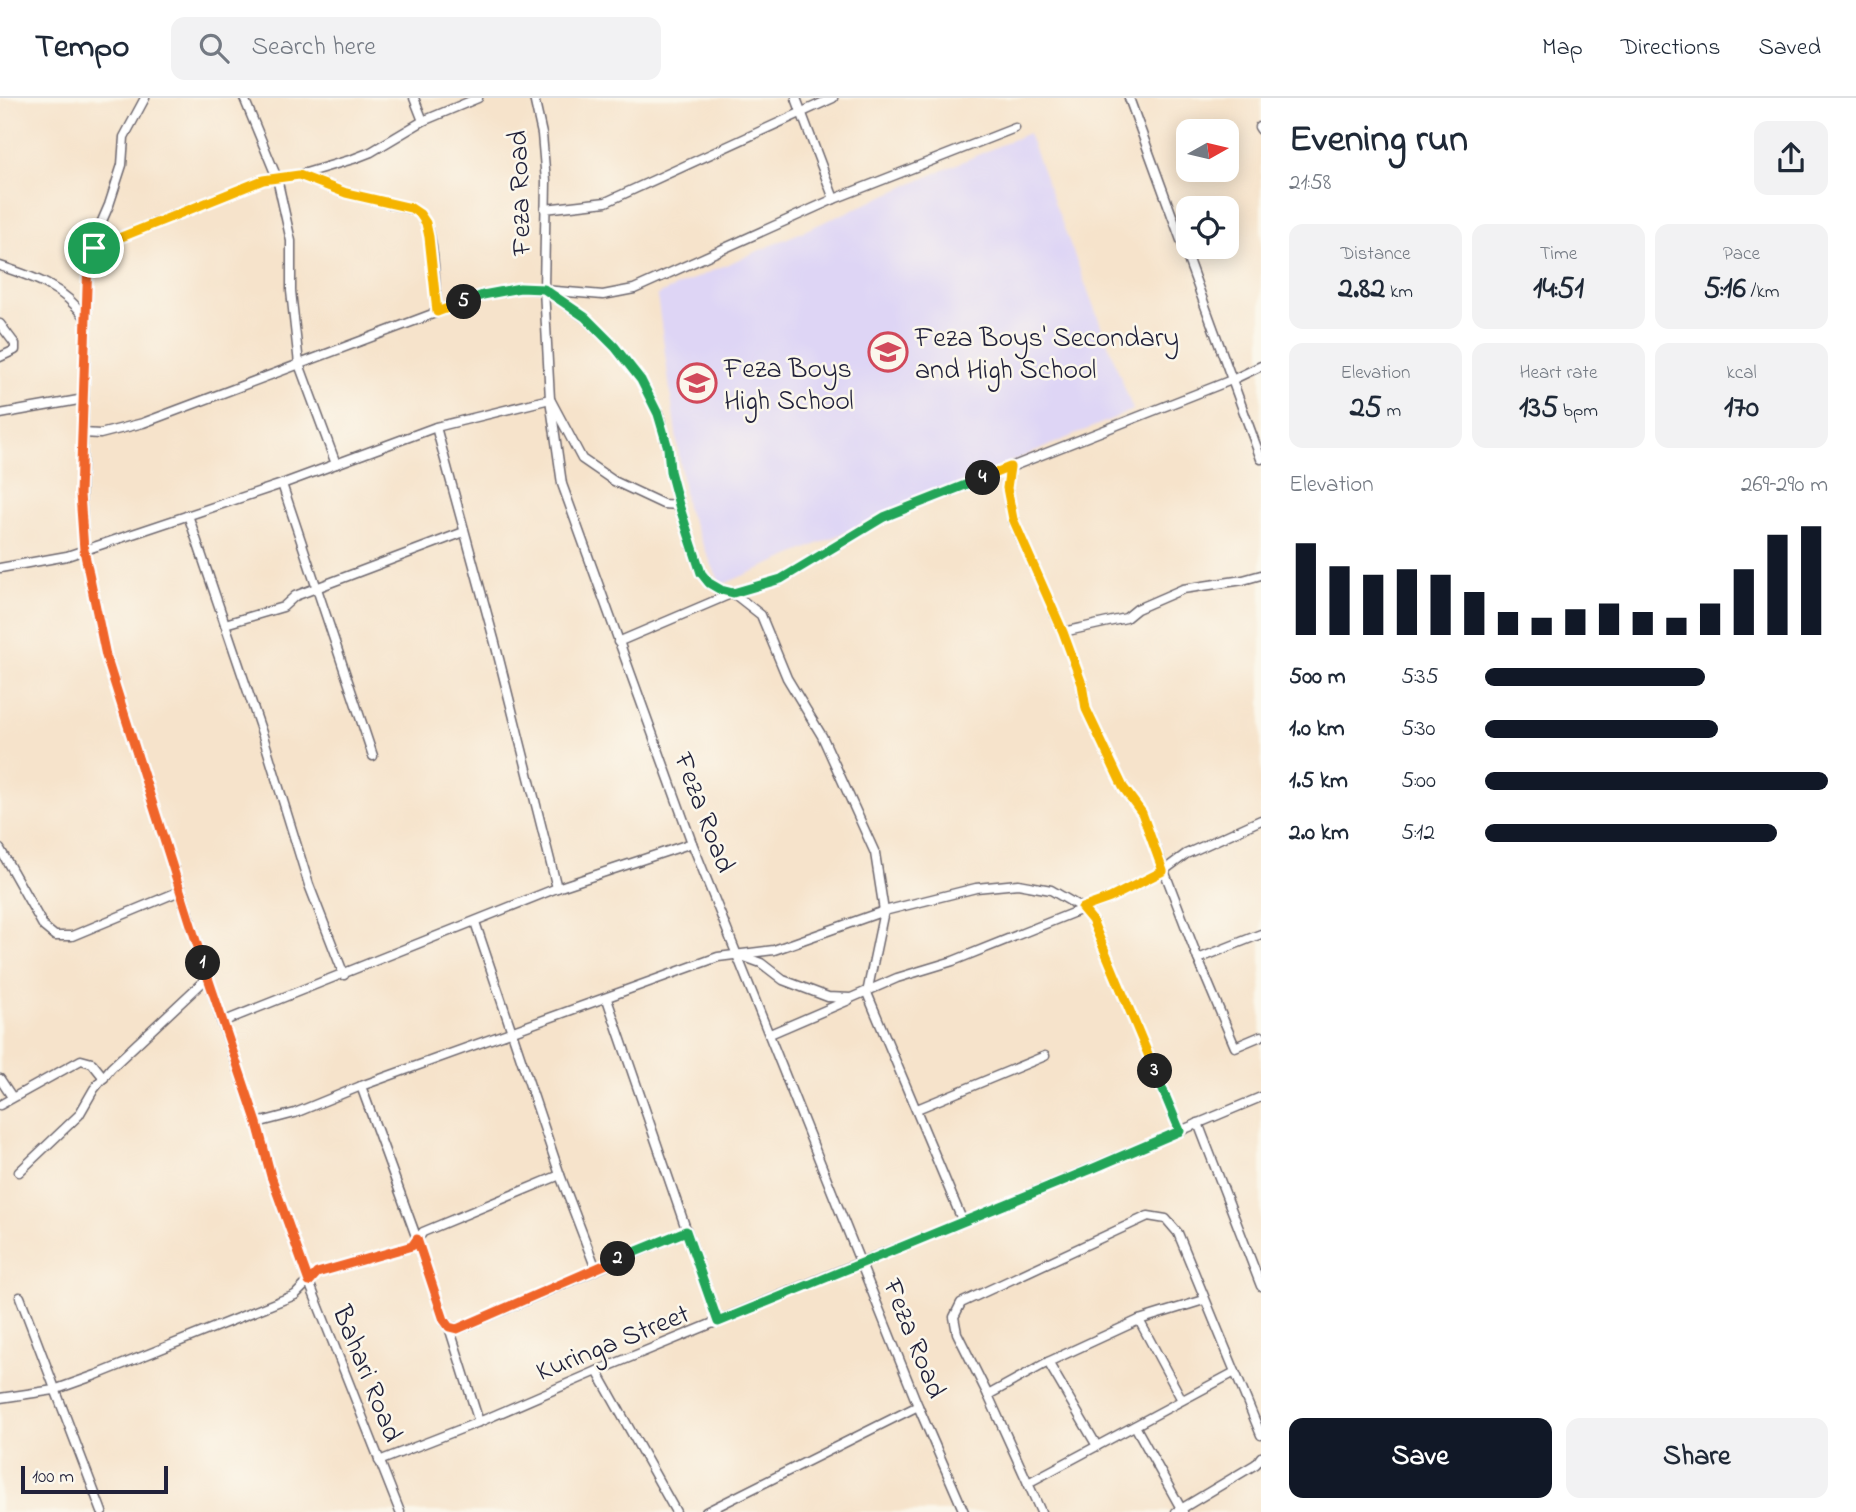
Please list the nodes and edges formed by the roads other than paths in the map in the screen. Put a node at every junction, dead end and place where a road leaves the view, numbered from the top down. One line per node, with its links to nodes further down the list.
1 (145, 98): 16 (street, Bahari Road)
2 (244, 98): 13 (street)
3 (414, 98): 10 (street)
4 (478, 98): 10 (street)
5 (534, 98): 15 (street, Feza Road)
6 (796, 98): 9 (street)
7 (833, 98): 9 (street)
8 (1129, 98): 25 (street)
9 (802, 113): 14 (street); 15 (street)
10 (423, 121): 12 (street)
11 (1015, 128): 14 (street)
12 (299, 175): 13 (street); 19 (street)
13 (277, 178): 16 (street); 23 (street)
14 (834, 199): 18 (street)
15 (545, 209): 18 (street, Feza Road)
16 (94, 248): 20 (street, Bahari Road)
17 (2, 270): 20 (street)
18 (544, 289): 19 (street); 27 (street, Feza Road); 35 (street)
19 (437, 312): 23 (street)
20 (86, 317): 26 (street, Bahari Road)
21 (0, 324): 22 (street)
22 (0, 357)
23 (299, 364): 30 (street); 32 (street)
24 (1261, 366): 25 (street)
25 (1234, 379): 31 (street); 33 (street)
26 (84, 399): 28 (street); 30 (street, Bahari Road)
27 (550, 399): 29 (street); 35 (street); 45 (street, Feza Road)
28 (0, 414)
29 (436, 427): 32 (street); 37 (street)
30 (83, 433): 38 (street, Bahari Road)
31 (1261, 459)
32 (336, 464): 34 (street)
33 (1010, 467): 42 (street); 44 (street)
34 (282, 484): 36 (street); 41 (street)
35 (679, 505): 42 (street)
36 (188, 515): 38 (street); 43 (street)
37 (464, 532): 41 (street); 51 (street)
38 (84, 550): 39 (street); 52 (street, Bahari Road)
39 (0, 568)
40 (1261, 575): 44 (street)
41 (317, 587): 43 (street); 46 (street)
42 (733, 593): 45 (street); 54 (street)
43 (225, 624): 59 (street)
44 (1063, 632): 50 (street)
45 (618, 642): 48 (street, Feza Road)
46 (373, 756)
47 (1261, 820): 50 (street)
48 (692, 843): 51 (street); 57 (street, Feza Road)
49 (0, 851): 52 (street)
50 (1163, 871): 53 (street); 58 (street)
51 (557, 888): 55 (street)
52 (180, 891): 60 (street, Bahari Road)
53 (1082, 908): 54 (street); 61 (street); 78 (street)
54 (884, 911): 57 (street); 61 (street)
55 (475, 922): 59 (street); 65 (street)
56 (1261, 934): 58 (street)
57 (738, 954): 62 (street); 63 (street); 66 (street, Feza Road)
58 (1198, 959): 67 (street)
59 (344, 975): 64 (street)
60 (207, 978): 64 (street, Bahari Road); 69 (street)
61 (867, 993): 62 (street); 75 (street)
62 (851, 998): 66 (street)
63 (607, 999): 65 (street); 82 (street)
64 (222, 1022): 76 (street, Bahari Road)
65 (513, 1032): 71 (street); 80 (street)
66 (770, 1034): 84 (street, Feza Road)
67 (1261, 1036)
68 (1045, 1056): 75 (street)
69 (104, 1078): 72 (street); 79 (street)
70 (0, 1079): 72 (street)
71 (361, 1086): 76 (street); 83 (street)
72 (12, 1097): 74 (street)
73 (1261, 1097): 77 (street, Kuringa Street)
74 (0, 1105)
75 (917, 1109): 81 (street)
76 (257, 1123): 86 (street, Bahari Road)
77 (1198, 1123): 78 (street, Kuringa Street); 87 (street)
78 (1180, 1131): 81 (street, Kuringa Street)
79 (19, 1172)
80 (560, 1175): 83 (street); 85 (street)
81 (963, 1222): 84 (street, Kuringa Street)
82 (686, 1231): 85 (street); 91 (street)
83 (417, 1239): 86 (street); 92 (street)
84 (861, 1262): 91 (street, Kuringa Street); 100 (street, Feza Road)
85 (596, 1269): 92 (street)
86 (309, 1282): 96 (street); 106 (street, Bahari Road)
87 (1261, 1286)
88 (20, 1297): 96 (street)
89 (1204, 1300): 90 (street); 95 (street); 97 (street)
90 (1139, 1321): 93 (street); 99 (street)
91 (718, 1322): 94 (street, Kuringa Street)
92 (449, 1327): 101 (street)
93 (1048, 1362): 97 (street); 104 (street)
94 (597, 1371): 101 (street, Kuringa Street); 111 (street)
95 (1235, 1372): 99 (street); 103 (street)
96 (54, 1390): 98 (street); 109 (street)
97 (988, 1395): 107 (street)
98 (0, 1398)
99 (1182, 1400): 102 (street)
100 (918, 1406): 112 (street); 113 (street, Feza Road)
101 (479, 1422): 106 (street, Kuringa Street)
102 (1135, 1426): 104 (street); 108 (street)
103 (1261, 1435)
104 (1097, 1446): 107 (street)
105 (1261, 1457): 108 (street)
106 (379, 1461): 110 (street, Bahari Road)
107 (1028, 1483): 114 (street)
108 (1180, 1511)
109 (102, 1512)
110 (400, 1512)
111 (676, 1512)
112 (706, 1512)
113 (964, 1512)
114 (1041, 1512)

